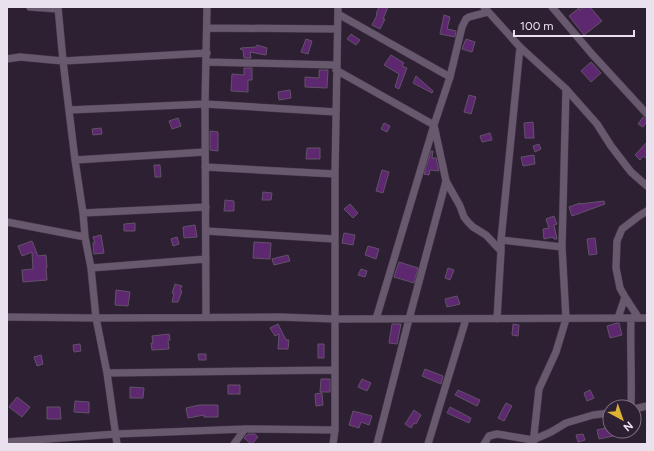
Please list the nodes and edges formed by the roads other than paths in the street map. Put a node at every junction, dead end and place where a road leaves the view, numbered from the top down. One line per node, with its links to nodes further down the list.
1 (30, 7): 4 (street)
2 (207, 7): 7 (street)
3 (552, 7): 20 (street)
4 (58, 8): 12 (street)
5 (338, 10): 8 (street); 15 (street)
6 (486, 10): 9 (street); 15 (street)
7 (207, 28): 8 (street); 10 (street)
8 (337, 29): 14 (street)
9 (520, 47): 16 (street); 35 (street)
10 (207, 53): 12 (street); 13 (street)
11 (7, 59): 12 (street)
12 (63, 61): 18 (street)
13 (206, 62): 14 (street); 17 (street)
14 (336, 68): 19 (street); 21 (street)
15 (450, 77): 21 (street)
16 (566, 89): 27 (street); 36 (street)
17 (205, 104): 18 (street); 19 (street); 22 (street)
18 (69, 110): 23 (street)
19 (336, 112): 25 (street)
20 (647, 114)
21 (434, 125): 26 (street); 48 (street)
22 (205, 152): 23 (street); 24 (street)
23 (75, 160): 30 (street)
24 (206, 167): 25 (street); 28 (street)
25 (335, 174): 34 (street)
26 (446, 181): 37 (street); 49 (street)
27 (647, 186)
28 (206, 206): 30 (street); 32 (street)
29 (647, 211): 40 (street)
30 (82, 213): 33 (street)
31 (7, 222): 33 (street)
32 (206, 231): 34 (street); 38 (street)
33 (85, 237): 39 (street)
34 (334, 239): 47 (street)
35 (501, 240): 36 (street); 37 (street)
36 (562, 247): 52 (street)
37 (501, 251): 51 (street)
38 (206, 259): 39 (street); 41 (street)
39 (91, 268): 43 (street)
40 (625, 297): 44 (street); 45 (street)
41 (206, 316): 43 (street); 47 (street)
42 (7, 317): 43 (street)
43 (96, 318): 54 (street)
44 (618, 318): 45 (street); 52 (street)
45 (635, 318): 46 (street); 55 (street)
46 (647, 318)
47 (335, 319): 48 (street); 53 (street)
48 (376, 319): 49 (street)
49 (409, 319): 50 (street); 65 (street)
50 (466, 319): 51 (street); 66 (street)
51 (497, 319): 52 (street)
52 (566, 319): 60 (street)
53 (334, 370): 54 (street); 58 (street)
54 (107, 373): 59 (street)
55 (630, 399)
56 (602, 414): 60 (street)
57 (245, 429): 58 (street); 59 (street); 63 (street)
58 (335, 430): 64 (street)
59 (116, 434): 61 (street); 62 (street)
60 (533, 442): 67 (street)
61 (7, 443)
62 (117, 444)
63 (234, 444)
64 (333, 444)
65 (377, 444)
66 (428, 444)
67 (484, 444)

